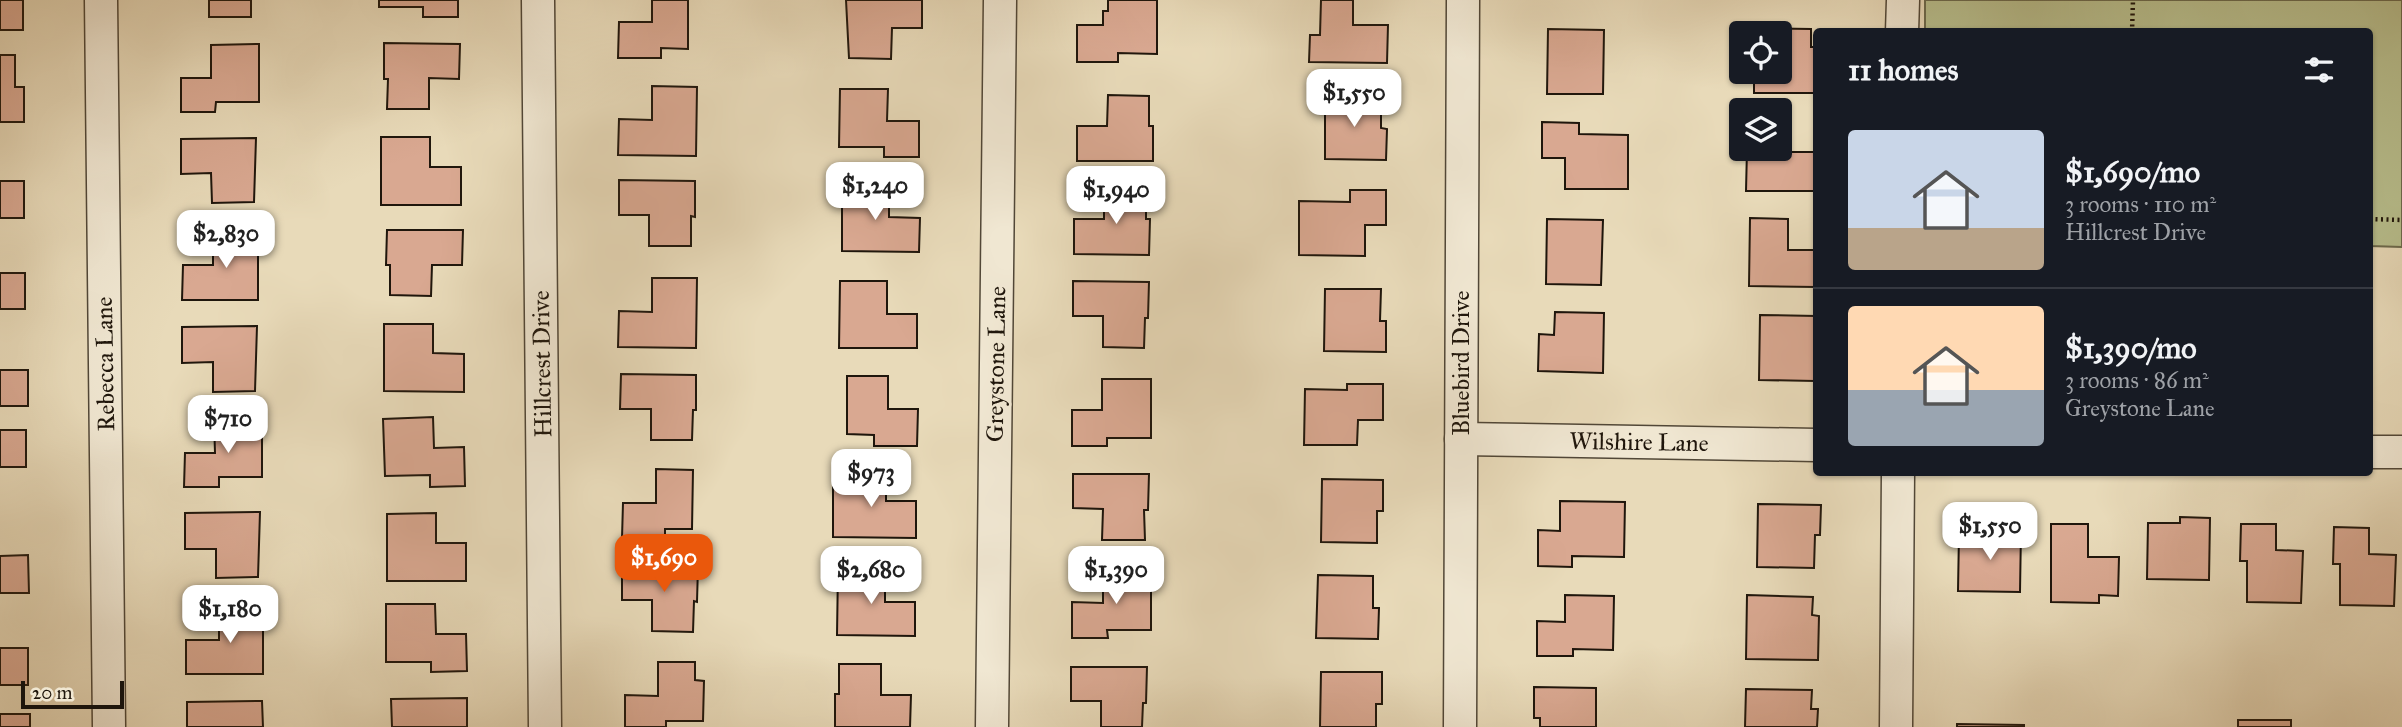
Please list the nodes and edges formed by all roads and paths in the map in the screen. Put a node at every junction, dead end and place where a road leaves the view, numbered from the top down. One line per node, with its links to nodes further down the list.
1 (102, 0): 16 (street, Rebecca Lane)
2 (538, 0): 17 (street, Hillcrest Drive)
3 (1000, 0): 18 (street, Greystone Lane)
4 (1463, 0): 11 (street, Bluebird Drive)
5 (1903, 0): 7 (street)
6 (2133, 0): 8 (path)
7 (1902, 28)
8 (2132, 28)
9 (2373, 219): 10 (path)
10 (2402, 220)
11 (1461, 439): 12 (street, Wilshire Lane); 19 (street, Bluebird Drive)
12 (1813, 445)
13 (2373, 452): 14 (street)
14 (2402, 452)
15 (1898, 476): 20 (street)
16 (109, 727)
17 (545, 727)
18 (992, 727)
19 (1460, 727)
20 (1896, 727)

